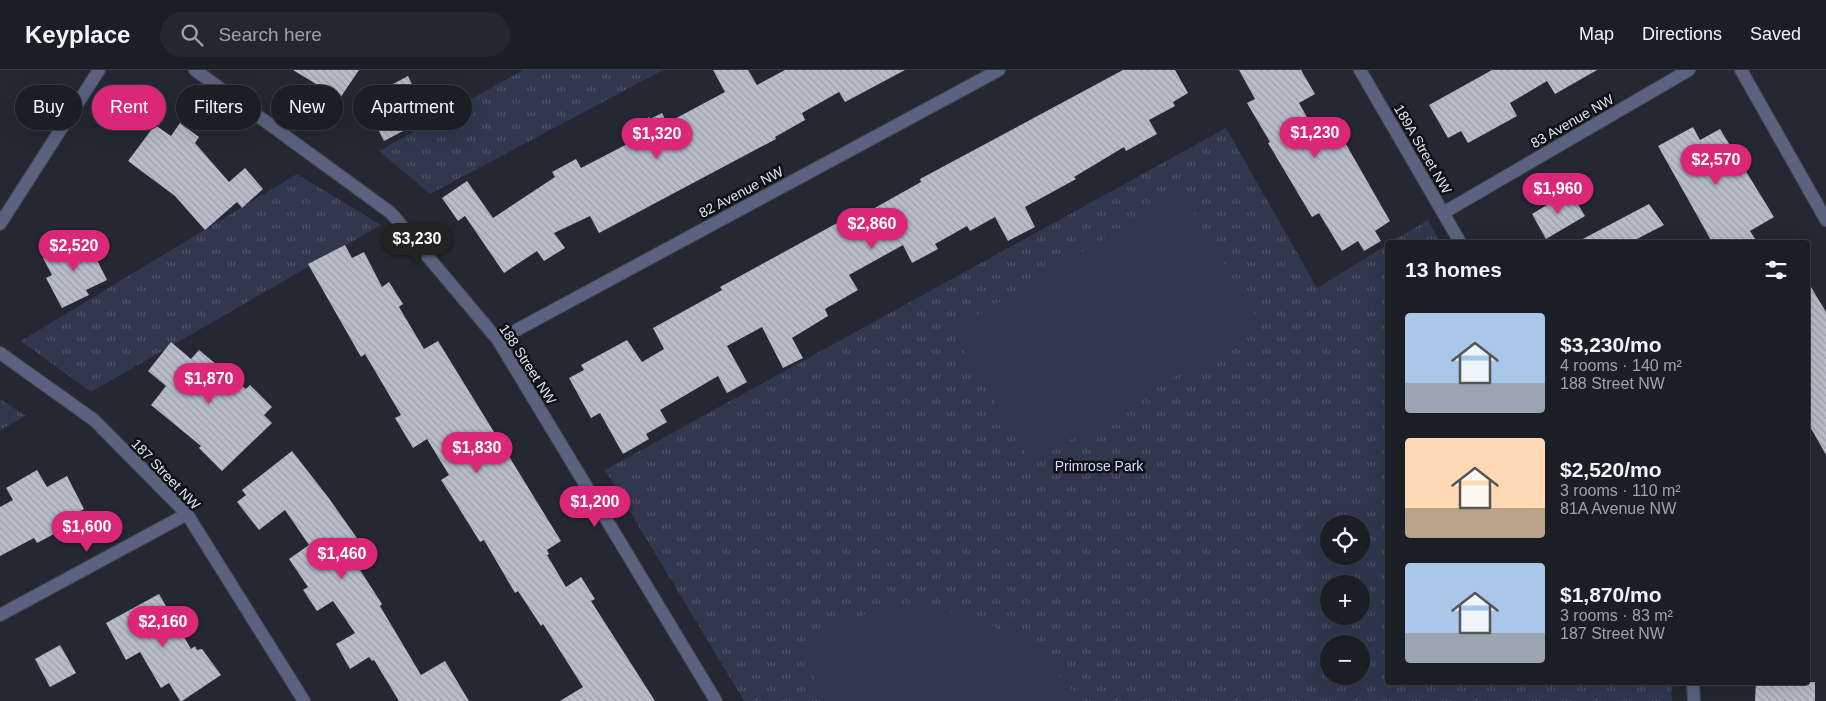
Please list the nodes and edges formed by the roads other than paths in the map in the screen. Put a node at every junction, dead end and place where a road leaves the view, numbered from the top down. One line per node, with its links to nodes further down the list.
1 (99, 70): 9 (street)
2 (195, 70): 11 (street, 188 Street NW)
3 (1000, 70): 11 (street, 82 Avenue NW)
4 (1360, 70): 7 (street, 189A Street NW)
5 (1690, 70): 7 (street, 83 Avenue NW)
6 (1741, 70): 8 (street)
7 (1443, 213): 10 (street, 189A Street NW)
8 (1826, 220)
9 (0, 224)
10 (1459, 240)
11 (498, 340): 17 (street, 188 Street NW)
12 (0, 353): 13 (street, 187 Street NW)
13 (187, 514): 14 (street); 16 (street, 187 Street NW)
14 (0, 615)
15 (1693, 685): 18 (street)
16 (304, 701)
17 (716, 701)
18 (1694, 701)

